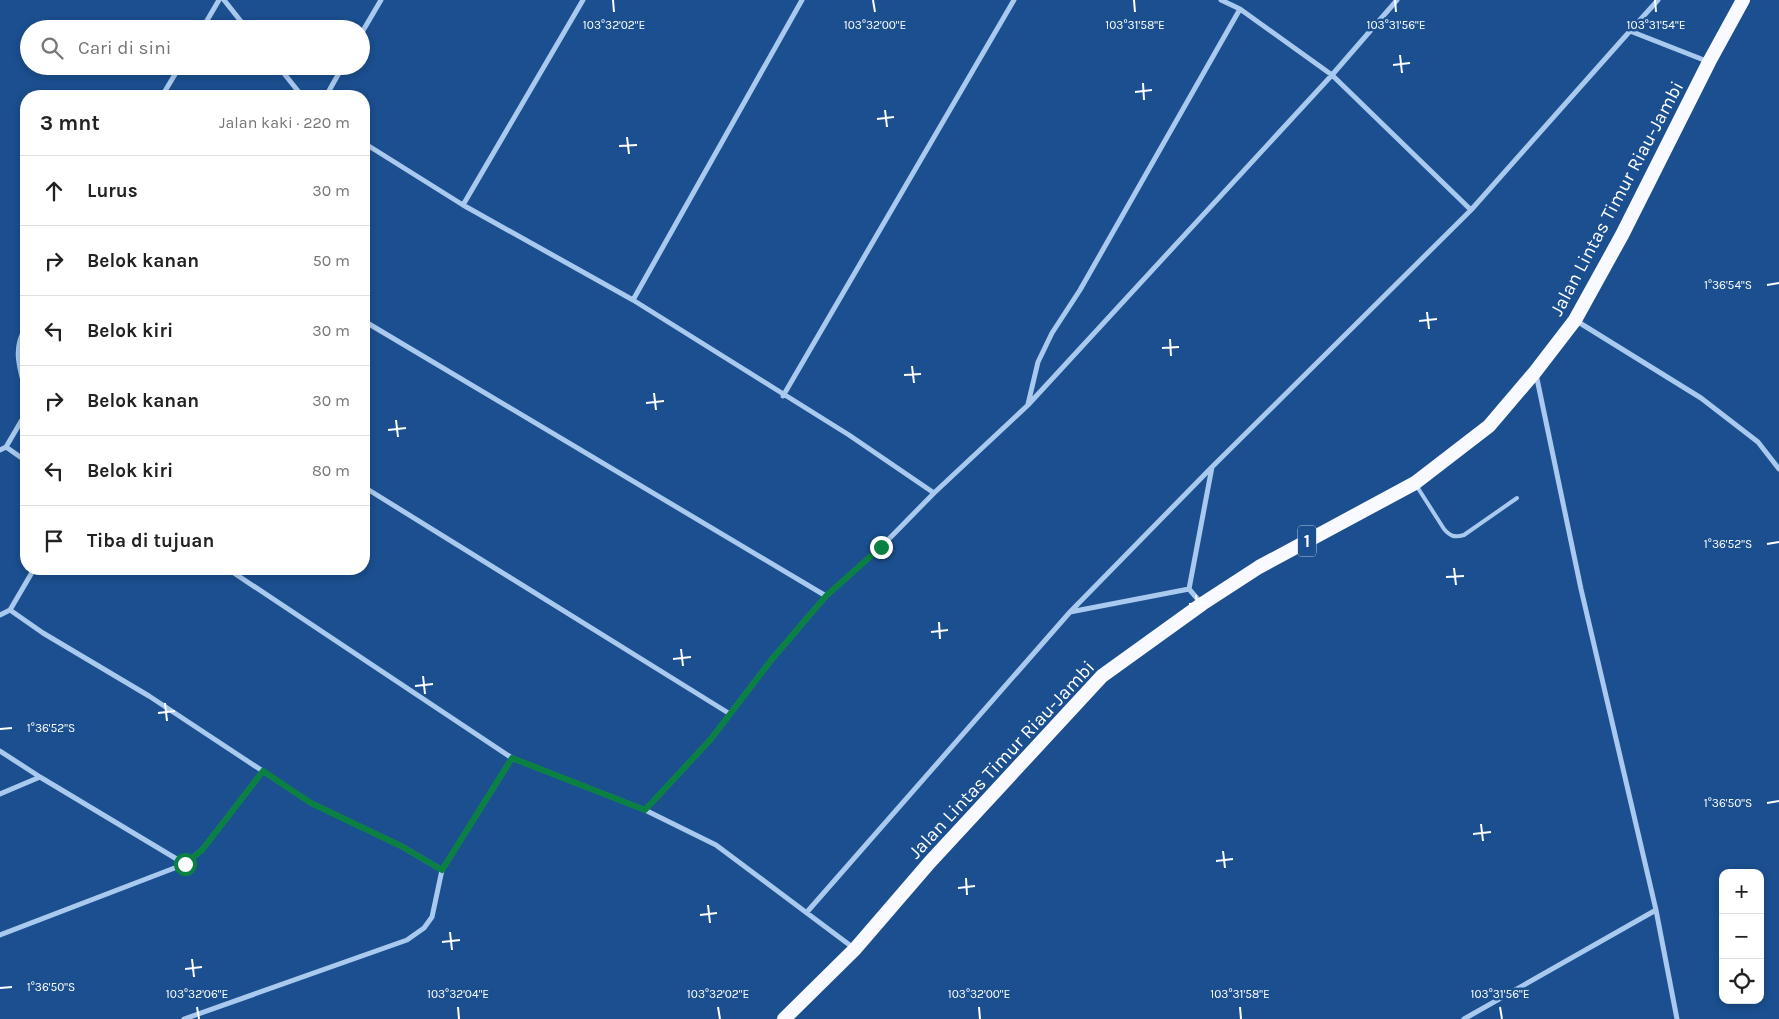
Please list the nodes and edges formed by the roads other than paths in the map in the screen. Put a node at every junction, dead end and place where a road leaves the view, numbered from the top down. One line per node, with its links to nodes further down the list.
1 (219, 0): 12 (street)
2 (224, 0): 13 (street)
3 (381, 0): 14 (street)
4 (583, 0): 25 (street)
5 (802, 0): 27 (street)
6 (1014, 0): 33 (street)
7 (1221, 0): 11 (street)
8 (1397, 0): 17 (street)
9 (1658, 0): 15 (street)
10 (1743, 0): 16 (highway, Jalan Lintas Timur Riau-Jambi / 1)
11 (1240, 9): 17 (street); 34 (street)
12 (207, 20)
13 (240, 20)
14 (369, 20)
15 (1630, 31): 16 (street); 26 (street)
16 (1709, 62): 28 (highway, Jalan Lintas Timur Riau-Jambi / 1)
17 (1332, 74): 26 (street); 34 (street)
18 (175, 75): 21 (street)
19 (285, 75): 22 (street)
20 (338, 75): 23 (street)
21 (166, 90)
22 (297, 90)
23 (329, 90)
24 (370, 147): 25 (street)
25 (464, 205): 27 (street)
26 (1471, 210): 39 (street)
27 (633, 300): 33 (street)
28 (1575, 320): 32 (highway, Jalan Lintas Timur Riau-Jambi / 1); 40 (street)
29 (370, 325): 48 (street)
30 (20, 339): 31 (street)
31 (20, 368)
32 (1535, 372): 41 (highway, Jalan Lintas Timur Riau-Jambi / 1); 62 (street)
33 (783, 396): 43 (street)
34 (1028, 405): 43 (street)
35 (20, 423): 36 (street)
36 (6, 447): 37 (street); 38 (street)
37 (0, 450)
38 (20, 457)
39 (1212, 467): 47 (street); 51 (street)
40 (1779, 469)
41 (1415, 483): 44 (lane); 49 (highway, Jalan Lintas Timur Riau-Jambi / 1)
42 (370, 491): 53 (street)
43 (934, 492): 48 (street)
44 (1517, 498)
45 (30, 575): 50 (street)
46 (237, 575): 55 (street)
47 (1189, 589): 49 (street); 51 (street)
48 (826, 596): 53 (street)
49 (1202, 604): 65 (highway, Jalan Lintas Timur Riau-Jambi / 1)
50 (10, 610): 52 (street); 56 (street)
51 (1070, 612): 63 (street)
52 (0, 615)
53 (730, 714): 59 (street)
54 (0, 751): 57 (street)
55 (512, 758): 59 (street); 61 (street)
56 (263, 771): 60 (street); 61 (street)
57 (40, 777): 58 (street); 60 (street)
58 (0, 794)
59 (645, 810): 63 (street)
60 (185, 864): 64 (street)
61 (442, 870): 66 (street)
62 (1656, 910): 68 (street); 69 (street)
63 (807, 912): 65 (street)
64 (0, 936)
65 (855, 949): 67 (highway, Jalan Lintas Timur Riau-Jambi / 1)
66 (184, 1019)
67 (784, 1019)
68 (1464, 1019)
69 (1677, 1019)

